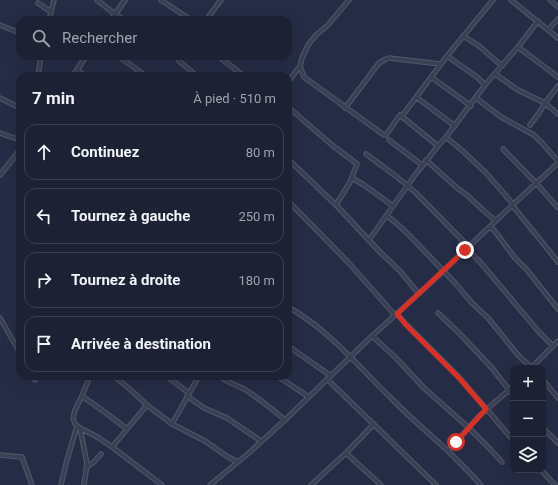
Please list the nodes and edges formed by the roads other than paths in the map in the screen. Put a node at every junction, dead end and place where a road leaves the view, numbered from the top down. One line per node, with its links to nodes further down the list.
1 (54, 0): 12 (street)
2 (97, 0): 13 (street)
3 (125, 0): 13 (street)
4 (161, 0): 16 (street)
5 (221, 0): 17 (street)
6 (349, 0): 33 (street)
7 (493, 0): 23 (street)
8 (511, 0): 19 (street)
9 (550, 0): 11 (street)
10 (38, 3): 12 (street)
11 (558, 7)
12 (51, 12): 14 (street)
13 (115, 14): 15 (street)
14 (50, 16)
15 (118, 16)
16 (185, 16)
17 (209, 16)
18 (558, 19): 21 (street)
19 (538, 21): 21 (street); 25 (street)
20 (0, 25): 22 (street)
21 (548, 30): 24 (street)
22 (16, 31)
23 (463, 36): 26 (street); 34 (street)
24 (558, 38)
25 (518, 47): 34 (street); 44 (street)
26 (447, 56): 32 (street); 45 (street)
27 (40, 60): 36 (street)
28 (83, 60): 35 (street)
29 (124, 60): 38 (street)
30 (179, 60): 39 (street)
31 (223, 60): 40 (street)
32 (440, 64): 43 (street); 53 (street)
33 (300, 66): 42 (street); 53 (street)
34 (502, 66): 41 (street)
35 (77, 70): 37 (street)
36 (39, 72)
37 (80, 72)
38 (140, 72)
39 (192, 72)
40 (239, 72)
41 (494, 74): 45 (street); 50 (street)
42 (292, 77)
43 (431, 77): 47 (street); 52 (street)
44 (558, 77)
45 (485, 85): 49 (street)
46 (558, 86): 50 (street)
47 (416, 97): 56 (street); 58 (street)
48 (0, 98): 51 (street)
49 (476, 98): 52 (street); 68 (street)
50 (545, 103): 55 (street); 57 (street)
51 (16, 106)
52 (471, 106): 58 (street)
53 (345, 108): 56 (street)
54 (292, 110): 72 (street)
55 (558, 114)
56 (402, 116): 63 (street)
57 (530, 125)
58 (455, 126): 60 (street)
59 (0, 133): 61 (street)
60 (446, 137): 63 (street); 76 (street)
61 (16, 139)
62 (389, 140): 70 (street)
63 (438, 146): 67 (street)
64 (503, 149): 73 (street)
65 (366, 154): 74 (street)
66 (16, 155): 71 (street)
67 (426, 160): 70 (street); 81 (street)
68 (558, 162): 73 (street)
69 (292, 163): 75 (street)
70 (422, 165): 74 (street)
71 (0, 174)
72 (352, 178): 75 (street); 78 (street)
73 (536, 183): 76 (street); 79 (street)
74 (407, 185): 78 (street); 84 (street)
75 (336, 205): 83 (street)
76 (512, 205): 81 (street); 85 (street)
77 (292, 206): 91 (street)
78 (393, 206): 80 (street)
79 (558, 208)
80 (387, 216): 83 (street); 86 (street)
81 (496, 221): 82 (street)
82 (490, 227): 84 (street); 89 (street)
83 (369, 240): 87 (street)
84 (468, 248): 86 (street); 96 (street)
85 (558, 262)
86 (444, 271): 87 (street); 100 (street)
87 (419, 294): 91 (street)
88 (292, 309): 99 (street)
89 (558, 309)
90 (438, 313): 111 (street)
91 (396, 314): 93 (street); 117 (street)
92 (0, 318): 95 (street)
93 (372, 336): 99 (street); 122 (street)
94 (558, 342): 96 (street)
95 (16, 345)
96 (554, 346): 98 (street); 101 (street)
97 (292, 349): 102 (street)
98 (558, 349)
99 (350, 357): 102 (street); 129 (street)
100 (529, 365)
101 (535, 365)
102 (331, 376): 103 (street)
103 (327, 379): 114 (street); 120 (street)
104 (88, 380): 113 (street)
105 (119, 380): 116 (street)
106 (171, 380): 112 (street)
107 (197, 380): 112 (street)
108 (224, 380): 118 (street)
109 (283, 380): 114 (street)
110 (546, 384): 115 (street)
111 (509, 390): 117 (street)
112 (188, 394): 119 (street); 126 (street)
113 (82, 396): 121 (street); 123 (street)
114 (309, 397): 118 (street)
115 (558, 398)
116 (147, 405): 119 (street); 123 (street)
117 (486, 409): 122 (street); 125 (street)
118 (285, 420): 126 (street)
119 (172, 424): 133 (street)
120 (374, 424): 130 (street); 144 (street)
121 (78, 427): 128 (street); 135 (street); 138 (street)
122 (469, 428): 129 (street); 134 (street)
123 (127, 429): 128 (street)
124 (546, 431): 127 (street)
125 (510, 437)
126 (261, 441): 133 (street)
127 (558, 444)
128 (112, 447): 140 (street)
129 (448, 452): 145 (street)
130 (346, 453): 142 (street); 143 (street)
131 (101, 454): 135 (street)
132 (0, 455): 137 (street)
133 (238, 462): 141 (street)
134 (502, 462)
135 (87, 467): 139 (street)
136 (544, 473): 146 (street)
137 (32, 485)
138 (61, 485)
139 (84, 485)
140 (162, 485)
141 (210, 485)
142 (311, 485)
143 (381, 485)
144 (436, 485)
145 (481, 485)
146 (555, 485)

